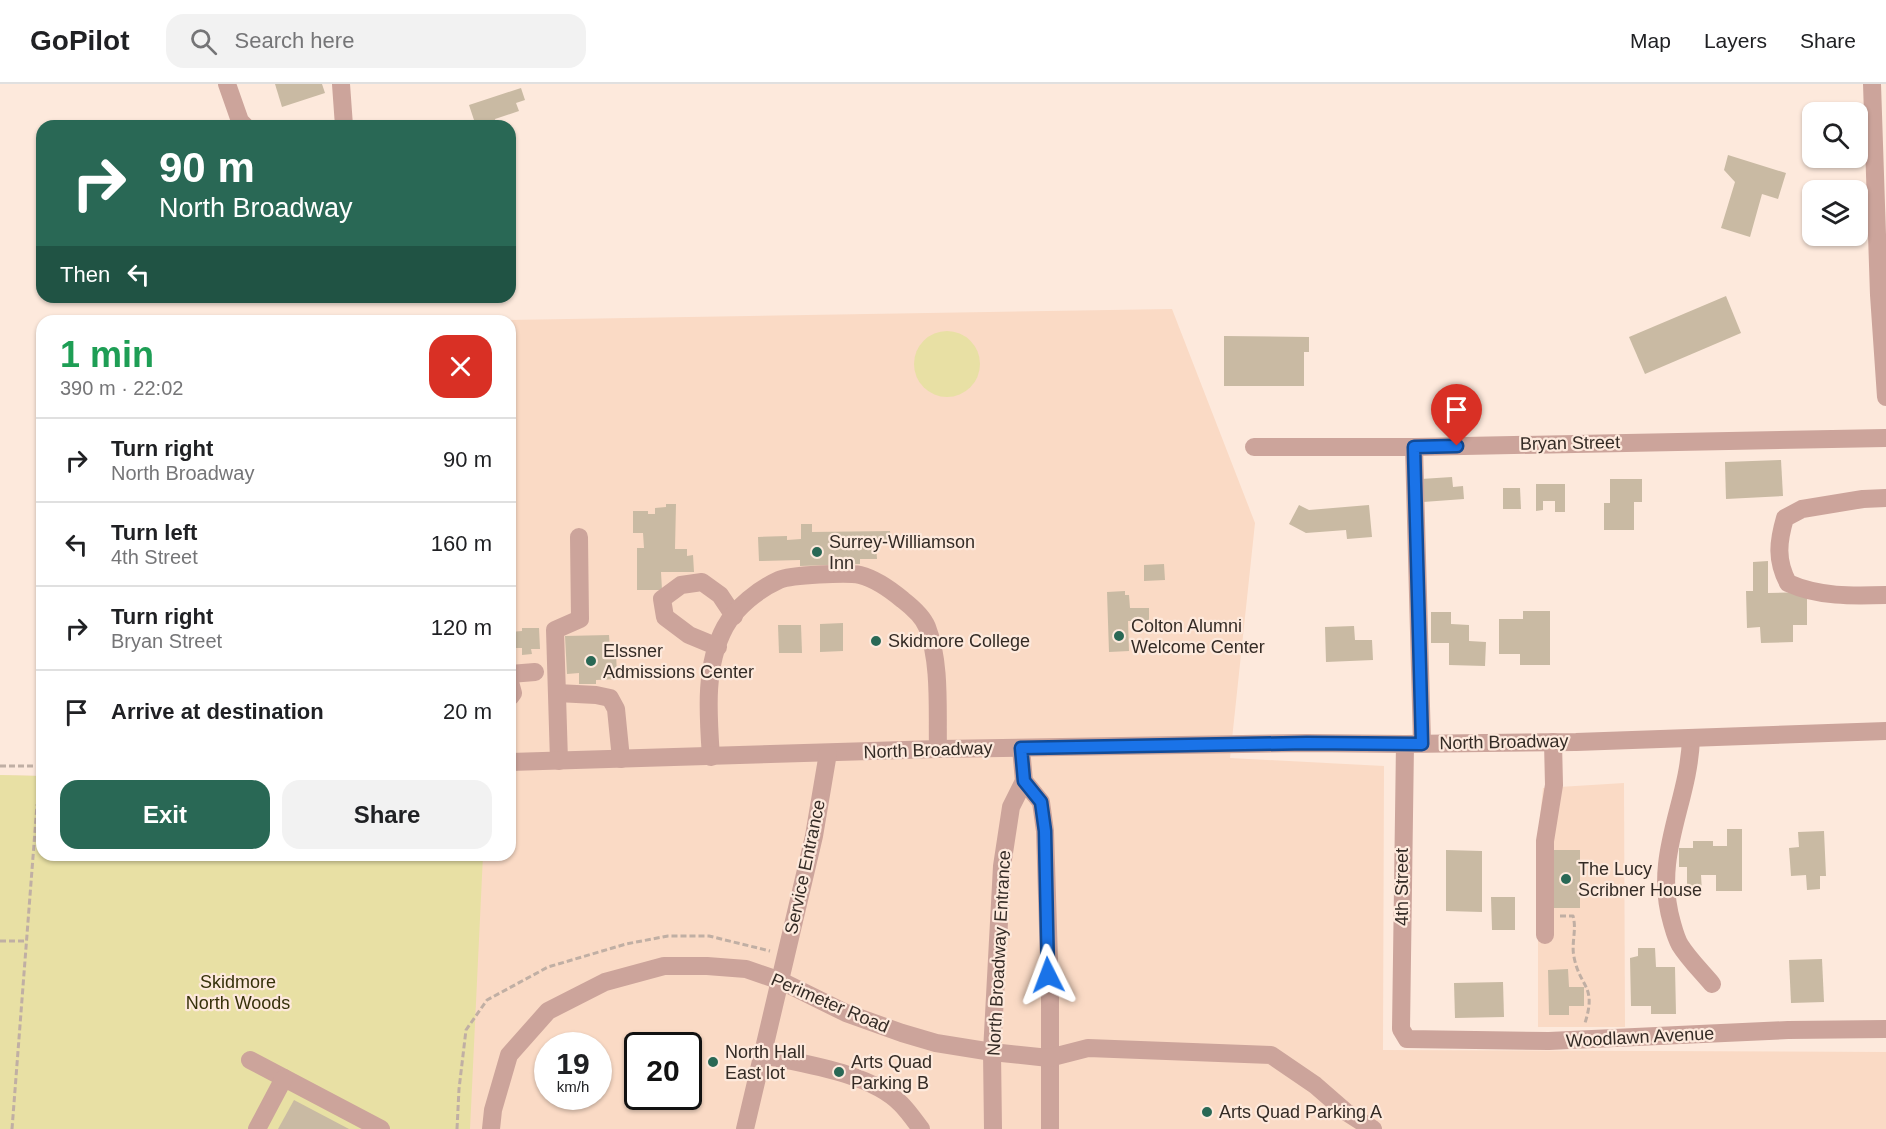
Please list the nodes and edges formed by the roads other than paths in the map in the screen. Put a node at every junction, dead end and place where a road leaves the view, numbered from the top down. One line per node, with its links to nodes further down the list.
1 (227, 84): 4 (street)
2 (341, 84): 5 (street)
3 (1872, 84): 6 (street)
4 (240, 120)
5 (344, 120)
6 (1879, 120): 7 (street)
7 (1883, 295): 8 (street)
8 (1886, 398)
9 (1886, 438): 11 (street, Bryan Street)
10 (1254, 447): 11 (street, Bryan Street)
11 (1414, 447): 23 (street, 4th Street)
12 (1886, 498): 14 (street)
13 (579, 537): 19 (street)
14 (1886, 596)
15 (734, 616): 16 (street); 16 (street); 25 (street)
16 (718, 647): 27 (street)
17 (535, 672): 18 (street)
18 (516, 674)
19 (557, 693): 28 (street); 29 (street)
20 (1886, 731): 21 (street, North Broadway)
21 (1692, 738): 22 (street, North Broadway); 34 (street)
22 (1553, 742): 23 (street, North Broadway); 32 (street)
23 (1413, 744): 24 (street, North Broadway); 35 (street, 4th Street)
24 (1021, 748): 25 (street, North Broadway); 31 (street)
25 (938, 749): 26 (street, North Broadway)
26 (828, 753): 27 (street, North Broadway); 33 (street, Service Entrance)
27 (711, 757): 28 (street, North Broadway)
28 (621, 759): 29 (street, North Broadway)
29 (560, 761): 30 (street, North Broadway)
30 (516, 762)
31 (1024, 781): 37 (street, North Broadway Entrance); 39 (street)
32 (1545, 935)
33 (781, 981): 37 (street, Perimeter Road); 38 (street, Service Entrance); 44 (street, Perimeter Road)
34 (1712, 984)
35 (1401, 1029): 36 (street, Woodlawn Avenue)
36 (1886, 1029)
37 (992, 1052): 39 (street, Perimeter Road); 47 (street, North Broadway Entrance)
38 (763, 1055): 45 (street, Service Entrance); 46 (street)
39 (1049, 1058): 48 (street); 49 (street, Perimeter Road)
40 (250, 1060): 41 (street)
41 (284, 1078): 42 (street); 43 (street)
42 (257, 1129)
43 (381, 1129)
44 (491, 1129)
45 (745, 1129)
46 (921, 1129)
47 (993, 1129)
48 (1050, 1129)
49 (1372, 1129)

